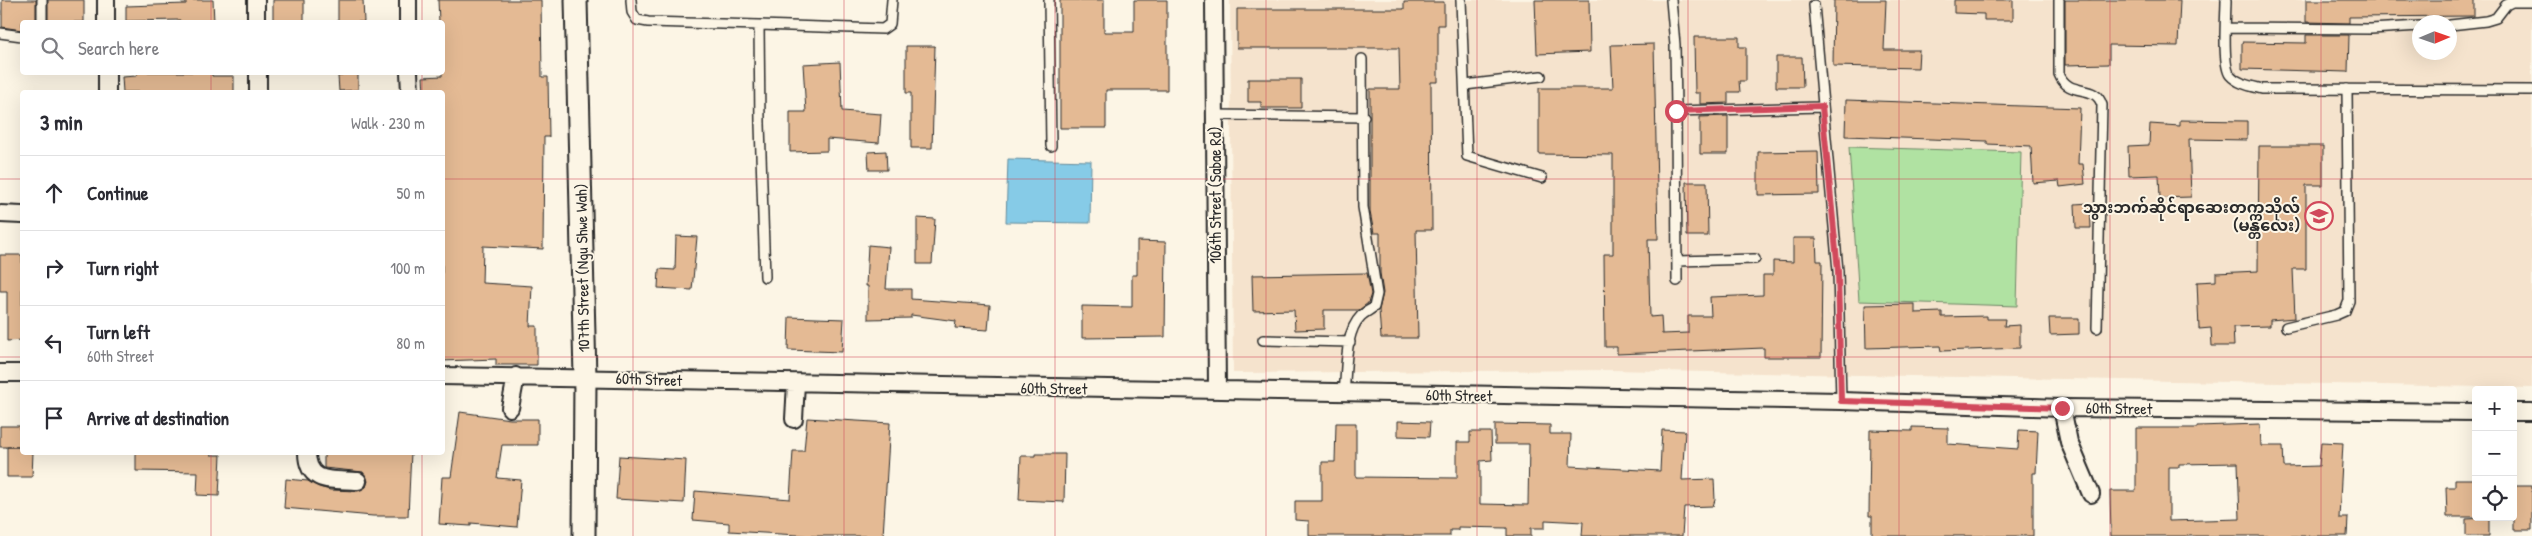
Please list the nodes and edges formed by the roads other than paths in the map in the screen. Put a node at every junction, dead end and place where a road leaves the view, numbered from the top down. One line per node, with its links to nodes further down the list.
1 (42, 0): 16 (lane)
2 (106, 0): 17 (street)
3 (256, 0): 18 (street)
4 (408, 0): 19 (street)
5 (576, 0): 57 (street, 107th Street (Ngu Shwe Wah))
6 (631, 0): 21 (lane)
7 (892, 0): 21 (lane)
8 (1049, 0): 41 (lane)
9 (1214, 0): 39 (street, 106th Street (Sabae Rd))
10 (1461, 0): 31 (lane)
11 (1671, 0): 38 (lane)
12 (2059, 0): 50 (lane)
13 (2226, 0): 23 (lane)
14 (2532, 2): 20 (lane)
15 (1814, 5): 37 (lane)
16 (42, 20)
17 (106, 20)
18 (256, 20)
19 (408, 20)
20 (2457, 24)
21 (759, 25): 47 (lane)
22 (2412, 26): 23 (lane)
23 (2226, 28): 32 (lane)
24 (0, 33): 25 (lane)
25 (20, 36)
26 (1362, 59): 40 (lane)
27 (107, 75): 33 (street)
28 (258, 75): 34 (street)
29 (409, 75): 35 (street)
30 (1541, 76): 31 (lane)
31 (1465, 85): 42 (lane)
32 (2347, 89): 36 (lane); 49 (lane)
33 (108, 90)
34 (258, 90)
35 (410, 90)
36 (2532, 90)
37 (1822, 106): 38 (lane); 61 (lane)
38 (1676, 111): 46 (lane)
39 (1215, 115): 40 (lane); 59 (street, 106th Street (Sabae Rd))
40 (1364, 117): 52 (lane)
41 (1051, 146)
42 (1542, 178)
43 (0, 214): 44 (street)
44 (20, 215)
45 (1755, 259): 46 (lane)
46 (1677, 260): 48 (lane)
47 (765, 276)
48 (1677, 282)
49 (2286, 327)
50 (2097, 328)
51 (1263, 340): 52 (lane)
52 (1350, 342): 60 (lane)
53 (0, 373): 54 (street)
54 (20, 373)
55 (445, 376): 56 (street, 60th Street)
56 (516, 376): 57 (street, 60th Street); 62 (street)
57 (585, 377): 58 (street, 60th Street); 71 (street, 107th Street (Ngu Shwe Wah))
58 (796, 383): 59 (street, 60th Street); 67 (street)
59 (1216, 390): 60 (street, 60th Street)
60 (1344, 392): 61 (street, 60th Street)
61 (1841, 401): 63 (street, 60th Street)
62 (510, 408)
63 (2062, 408): 64 (street, 60th Street); 70 (street)
64 (2472, 412)
65 (2517, 412): 66 (street)
66 (2532, 412)
67 (794, 418)
68 (307, 455): 69 (street)
69 (358, 481)
70 (2092, 494)
71 (584, 528)

